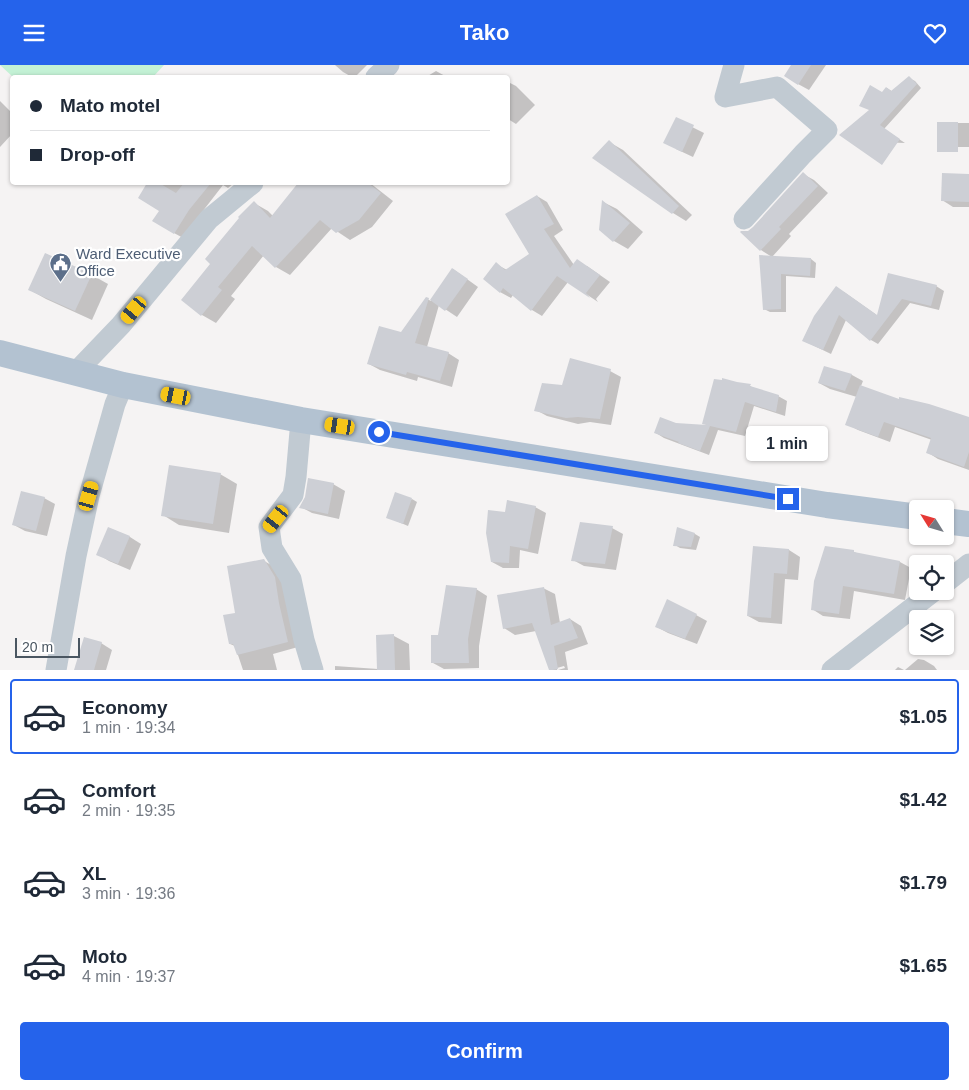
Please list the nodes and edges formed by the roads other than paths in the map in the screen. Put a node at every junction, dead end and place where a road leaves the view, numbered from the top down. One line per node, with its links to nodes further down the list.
1 (388, 65): 3 (street)
2 (734, 65): 5 (street)
3 (378, 75)
4 (250, 185): 7 (street)
5 (744, 219)
6 (0, 353): 7 (main road)
7 (76, 372): 8 (main road)
8 (123, 385): 9 (main road); 16 (street)
9 (301, 420): 10 (main road); 17 (street)
10 (909, 516)
11 (954, 522): 12 (main road)
12 (969, 524)
13 (969, 564): 14 (street)
14 (954, 576)
15 (922, 600): 18 (street)
16 (56, 670)
17 (313, 670)
18 (832, 670)

